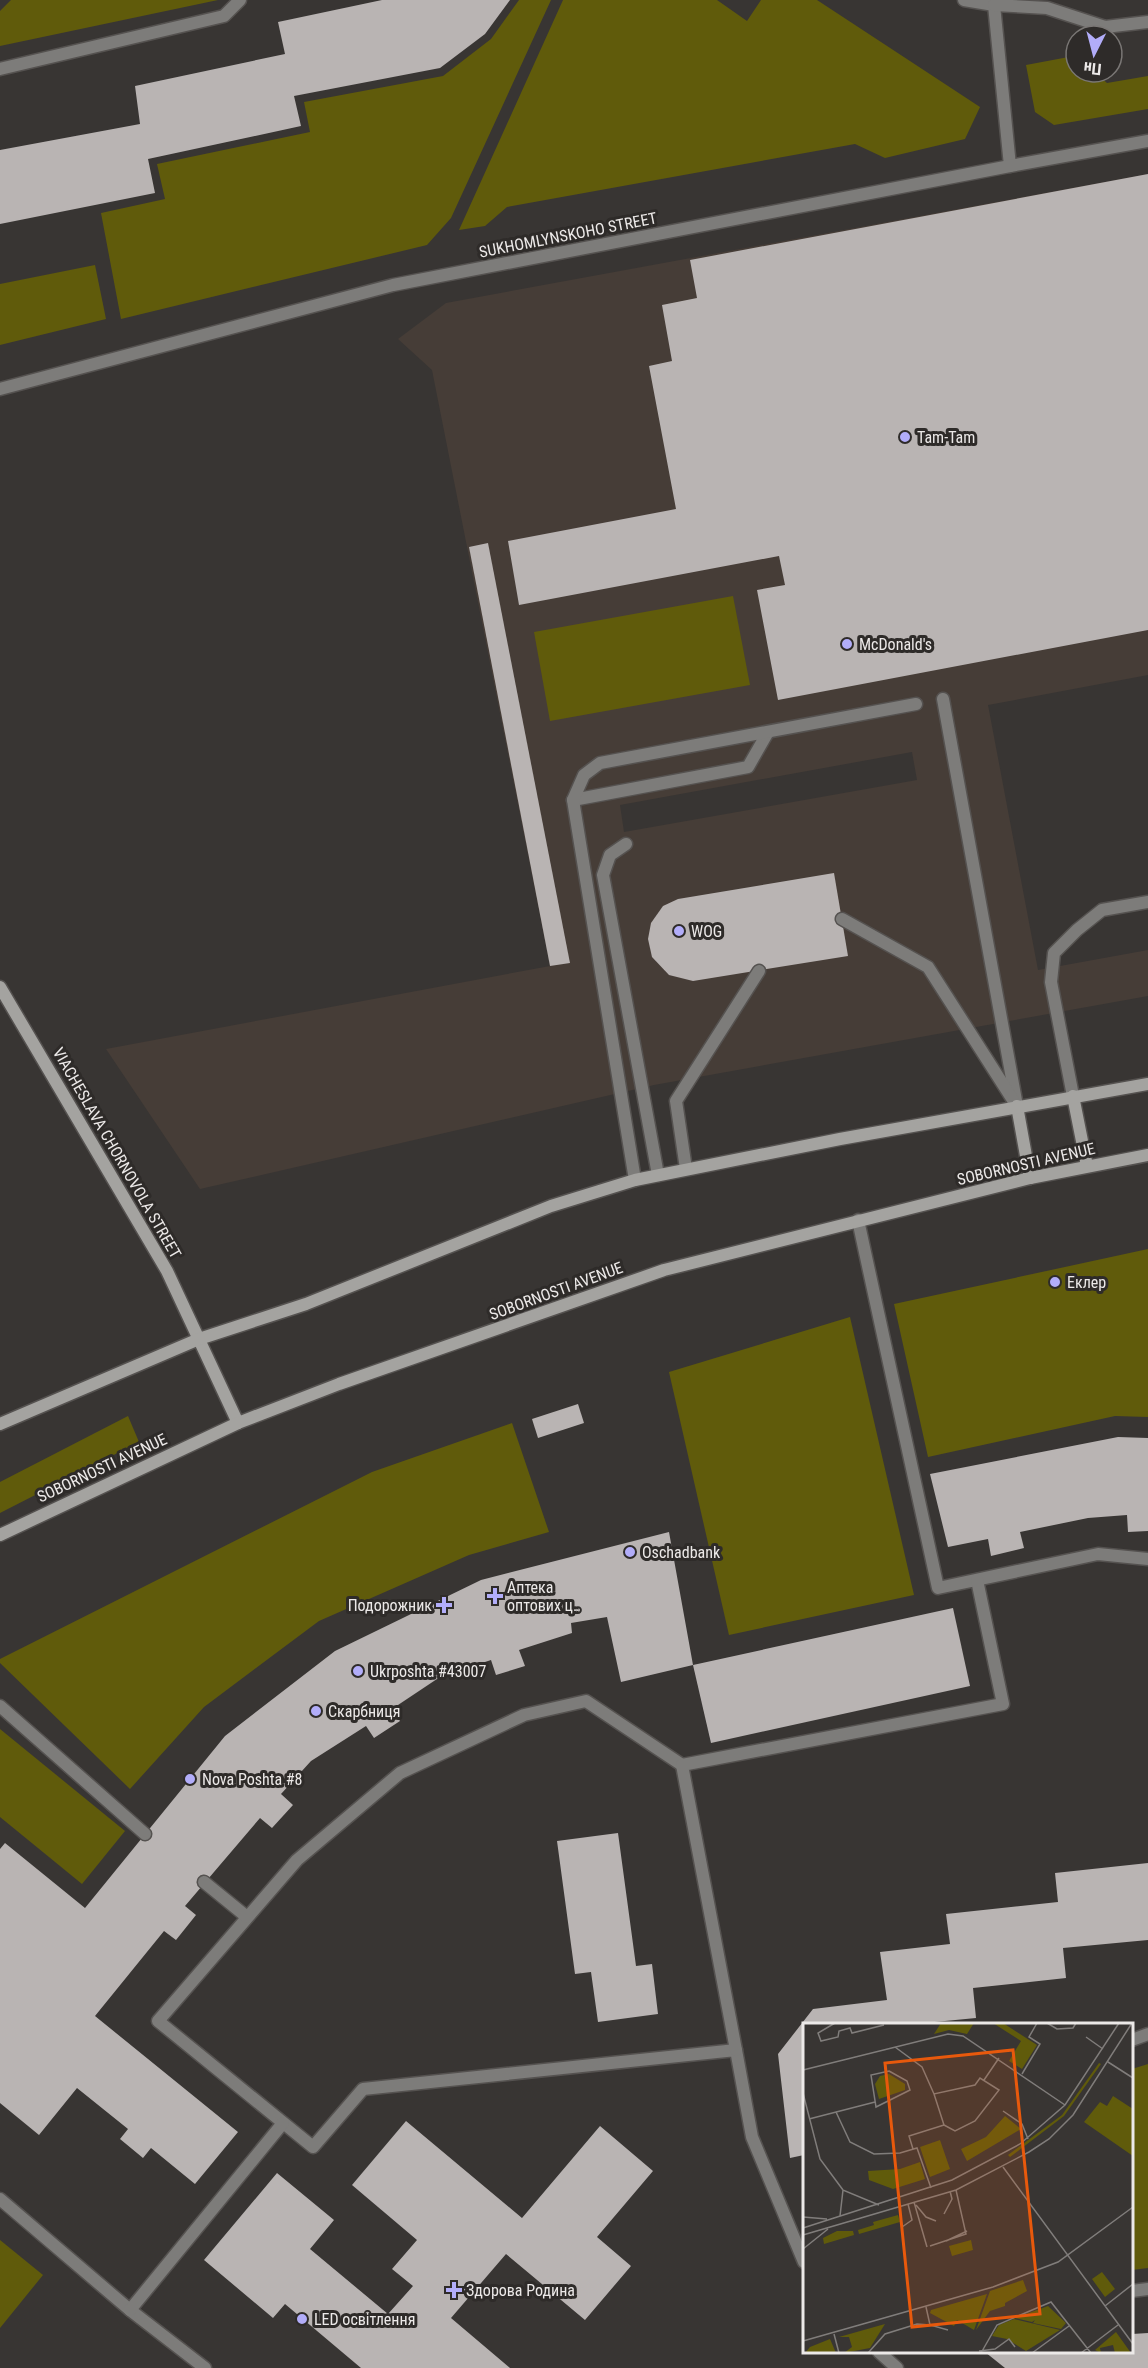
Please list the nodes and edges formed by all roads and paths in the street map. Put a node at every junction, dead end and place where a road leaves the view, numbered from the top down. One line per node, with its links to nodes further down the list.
1 (240, 0): 5 (street)
2 (964, 0): 3 (street)
3 (994, 5): 4 (street); 7 (street)
4 (1148, 22)
5 (0, 69)
6 (1148, 141): 7 (street, SUKHOMLYNSKOHO STREET)
7 (1010, 166): 8 (street, SUKHOMLYNSKOHO STREET)
8 (0, 388)
9 (943, 699): 20 (street)
10 (916, 704): 11 (street)
11 (768, 732): 12 (street); 12 (street)
12 (573, 800): 26 (street)
13 (626, 844): 24 (street)
14 (1148, 902): 19 (street)
15 (842, 919): 20 (street)
16 (759, 971): 23 (street)
17 (0, 987): 28 (main road, VIACHESLAVA CHORNOVOLA STREET)
18 (1148, 1084): 19 (main road)
19 (1073, 1096): 20 (main road); 22 (main road)
20 (1017, 1106): 23 (main road); 25 (main road)
21 (1148, 1155): 22 (main road, SOBORNOSTI AVENUE)
22 (1087, 1167): 25 (main road, SOBORNOSTI AVENUE)
23 (686, 1169): 24 (main road)
24 (658, 1175): 26 (main road)
25 (1030, 1178): 27 (main road, SOBORNOSTI AVENUE)
26 (635, 1180): 28 (main road)
27 (858, 1220): 29 (main road, SOBORNOSTI AVENUE); 33 (street)
28 (199, 1339): 29 (main road, VIACHESLAVA CHORNOVOLA STREET); 30 (main road)
29 (238, 1423): 31 (main road, SOBORNOSTI AVENUE)
30 (0, 1424)
31 (0, 1535)
32 (1148, 1559): 33 (street)
33 (977, 1580): 35 (street)
34 (0, 1706): 36 (street)
35 (682, 1766): 38 (street); 41 (street)
36 (145, 1834)
37 (204, 1882): 38 (street)
38 (247, 1917): 42 (street)
39 (1148, 2034): 40 (street)
40 (1133, 2039)
41 (736, 2050): 42 (street); 44 (street)
42 (283, 2123): 47 (street)
43 (0, 2199): 47 (street)
44 (803, 2260)
45 (1148, 2289): 46 (street)
46 (1133, 2291)
47 (130, 2310): 49 (street)
48 (880, 2353): 50 (street)
49 (205, 2368)
50 (897, 2368)

